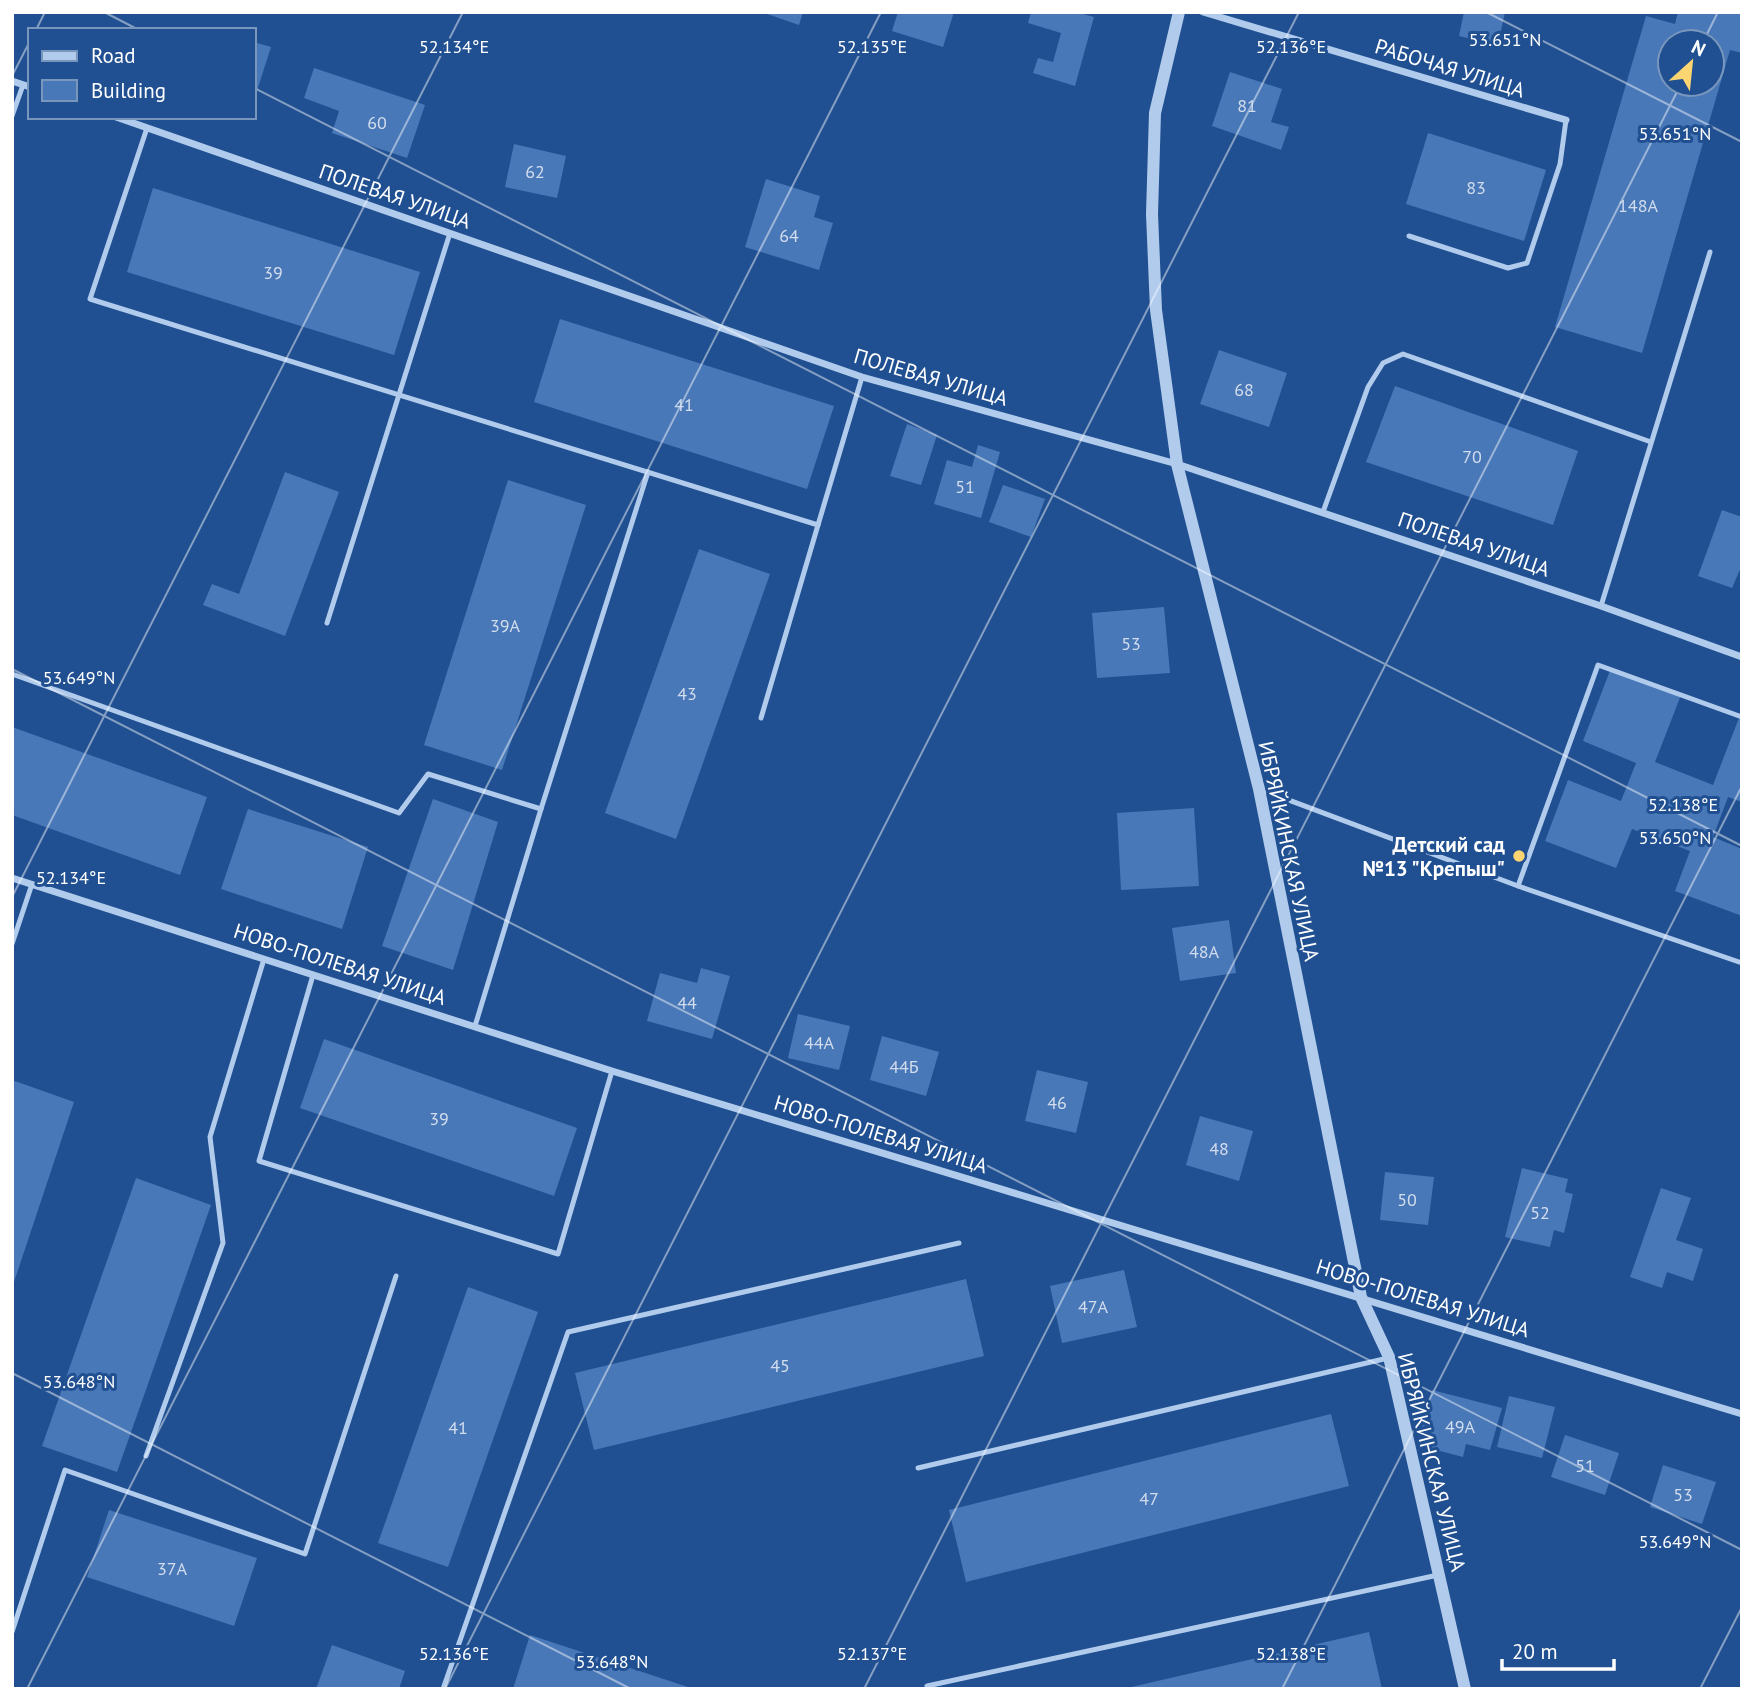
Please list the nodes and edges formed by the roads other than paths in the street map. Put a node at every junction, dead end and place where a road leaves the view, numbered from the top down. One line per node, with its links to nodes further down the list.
1 (1179, 12): 15 (street, ИБРЯЙКИНСКАЯ УЛИЦА)
2 (1203, 12): 7 (street, РАБОЧАЯ УЛИЦА)
3 (12, 81): 4 (street)
4 (26, 86): 5 (lane)
5 (12, 116)
6 (122, 119): 8 (street, ПОЛЕВАЯ УЛИЦА)
7 (1566, 120): 10 (lane)
8 (147, 128): 9 (street, ПОЛЕВАЯ УЛИЦА); 13 (lane)
9 (450, 233): 12 (street, ПОЛЕВАЯ УЛИЦА); 13 (lane)
10 (1409, 236)
11 (1710, 252): 14 (lane)
12 (862, 377): 15 (street, ПОЛЕВАЯ УЛИЦА); 18 (lane)
13 (400, 396): 16 (lane); 20 (lane)
14 (1651, 442): 17 (lane); 19 (lane)
15 (1177, 464): 17 (street, ПОЛЕВАЯ УЛИЦА); 25 (street, ИБРЯЙКИНСКАЯ УЛИЦА)
16 (648, 472): 18 (lane); 26 (lane)
17 (1323, 512): 19 (street, ПОЛЕВАЯ УЛИЦА)
18 (818, 525): 24 (lane)
19 (1601, 606): 21 (street, ПОЛЕВАЯ УЛИЦА)
20 (327, 623)
21 (1742, 657)
22 (12, 674): 26 (lane)
23 (1742, 717): 29 (lane)
24 (761, 719)
25 (1259, 789): 29 (lane); 38 (street, ИБРЯЙКИНСКАЯ УЛИЦА)
26 (541, 809): 34 (lane)
27 (12, 878): 28 (street, НОВО-ПОЛЕВАЯ УЛИЦА)
28 (32, 884): 30 (lane); 31 (street, НОВО-ПОЛЕВАЯ УЛИЦА)
29 (1518, 886): 32 (lane)
30 (12, 944)
31 (264, 959): 33 (street, НОВО-ПОЛЕВАЯ УЛИЦА); 41 (lane)
32 (1742, 963)
33 (313, 975): 34 (street, НОВО-ПОЛЕВАЯ УЛИЦА); 35 (lane)
34 (475, 1026): 35 (street, НОВО-ПОЛЕВАЯ УЛИЦА)
35 (612, 1071): 38 (street, НОВО-ПОЛЕВАЯ УЛИЦА)
36 (959, 1243): 45 (lane)
37 (396, 1276): 44 (lane)
38 (1361, 1297): 39 (street, ИБРЯЙКИНСКАЯ УЛИЦА); 40 (street, НОВО-ПОЛЕВАЯ УЛИЦА)
39 (1389, 1357): 42 (lane); 43 (street, ИБРЯЙКИНСКАЯ УЛИЦА)
40 (1742, 1414)
41 (146, 1456)
42 (918, 1468)
43 (1440, 1575): 46 (lane); 47 (street, ИБРЯЙКИНСКАЯ УЛИЦА)
44 (12, 1632)
45 (443, 1689)
46 (928, 1689)
47 (1465, 1689)

